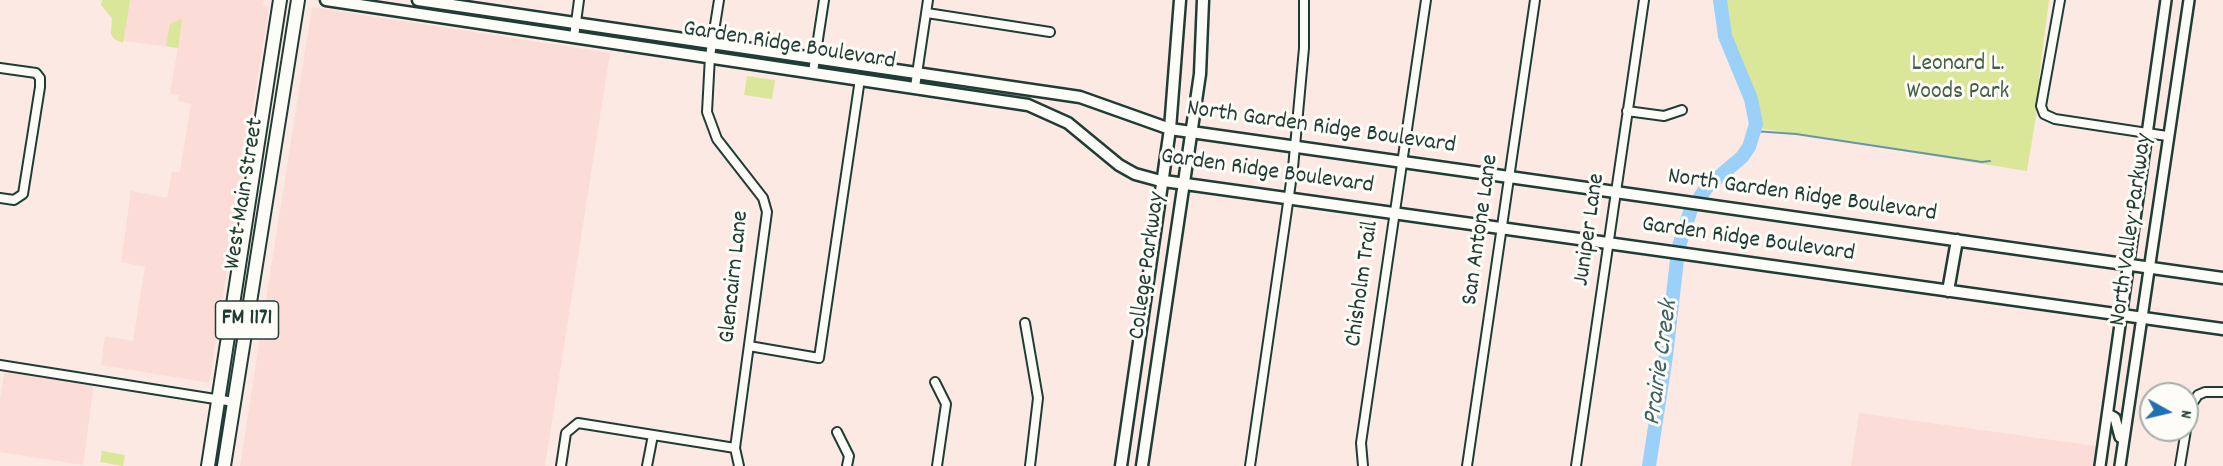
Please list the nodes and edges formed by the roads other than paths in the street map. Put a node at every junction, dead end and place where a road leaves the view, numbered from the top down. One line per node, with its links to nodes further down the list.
1 (280, 0): 44 (main road, West Main Street / FM 1171)
2 (298, 0): 45 (main road, West Main Street / FM 1171)
3 (326, 0): 21 (main road, Garden Ridge Boulevard)
4 (418, 0): 18 (main road, North Garden Ridge Boulevard)
5 (579, 0): 20 (street)
6 (719, 0): 24 (street, Glencairn Lane)
7 (824, 0): 26 (street)
8 (928, 0): 19 (street)
9 (1180, 0): 34 (main road, College Parkway)
10 (1203, 0): 35 (main road, College Parkway)
11 (1304, 0): 38 (street)
12 (1426, 0): 39 (street, Chisholm Trail)
13 (1535, 0): 40 (street, San Antone Lane)
14 (1644, 0): 33 (street, Juniper Lane)
15 (2060, 0): 36 (street)
16 (2166, 0): 36 (street, North Valley Parkway)
17 (2189, 0): 37 (street, North Valley Parkway)
18 (487, 10): 20 (main road, North Garden Ridge Boulevard); 21 (main road)
19 (927, 13): 22 (street); 29 (street)
20 (576, 22): 23 (street); 24 (main road, North Garden Ridge Boulevard)
21 (485, 24): 23 (main road, Garden Ridge Boulevard)
22 (1050, 33)
23 (574, 37): 25 (main road, Garden Ridge Boulevard)
24 (712, 42): 25 (street, Glencairn Lane); 26 (main road, North Garden Ridge Boulevard)
25 (710, 56): 28 (main road, Garden Ridge Boulevard); 60 (street, Glencairn Lane)
26 (815, 57): 28 (street); 29 (main road, North Garden Ridge Boulevard)
27 (0, 68): 46 (street)
28 (813, 72): 30 (main road, Garden Ridge Boulevard)
29 (919, 73): 31 (street); 34 (main road, North Garden Ridge Boulevard)
30 (860, 79): 31 (main road, Garden Ridge Boulevard); 60 (street)
31 (915, 87): 41 (main road, Garden Ridge Boulevard)
32 (1682, 110): 33 (street)
33 (1627, 111): 43 (street, Juniper Lane)
34 (1170, 129): 35 (main road, North Garden Ridge Boulevard); 41 (main road, College Parkway)
35 (1191, 132): 38 (main road, North Garden Ridge Boulevard); 42 (main road, College Parkway)
36 (2147, 132): 37 (street); 52 (street, North Valley Parkway)
37 (2167, 136): 53 (street, North Valley Parkway)
38 (1295, 147): 39 (main road, North Garden Ridge Boulevard); 47 (street)
39 (1402, 162): 40 (main road, North Garden Ridge Boulevard); 48 (street, Chisholm Trail)
40 (1509, 177): 43 (main road, North Garden Ridge Boulevard); 49 (street, San Antone Lane)
41 (1163, 180): 42 (main road, Garden Ridge Boulevard); 81 (main road, College Parkway)
42 (1182, 183): 47 (main road, Garden Ridge Boulevard); 82 (main road, College Parkway)
43 (1616, 192): 50 (main road, North Garden Ridge Boulevard); 51 (street, Juniper Lane)
44 (250, 194): 45 (main road); 65 (main road, West Main Street / FM 1171)
45 (267, 196): 66 (main road, West Main Street / FM 1171)
46 (0, 198)
47 (1289, 198): 48 (main road, Garden Ridge Boulevard); 83 (street)
48 (1393, 213): 49 (main road, Garden Ridge Boulevard); 84 (street, Chisholm Trail)
49 (1502, 228): 51 (main road, Garden Ridge Boulevard); 85 (street, San Antone Lane)
50 (1957, 240): 52 (main road, North Garden Ridge Boulevard); 55 (main road)
51 (1609, 243): 55 (main road, Garden Ridge Boulevard); 86 (street, Juniper Lane)
52 (2128, 264): 53 (main road, North Garden Ridge Boulevard); 56 (street, North Valley Parkway)
53 (2148, 267): 54 (main road, North Garden Ridge Boulevard); 57 (street, North Valley Parkway)
54 (2223, 278)
55 (1948, 291): 56 (main road, Garden Ridge Boulevard)
56 (2121, 315): 57 (main road, Garden Ridge Boulevard); 67 (street, North Valley Parkway)
57 (2140, 318): 59 (main road, Garden Ridge Boulevard); 72 (street, North Valley Parkway)
58 (1025, 323): 80 (street)
59 (2223, 329)
60 (749, 346): 71 (street, Glencairn Lane)
61 (0, 365): 65 (street)
62 (935, 382): 79 (street)
63 (2223, 392): 64 (street)
64 (2199, 395)
65 (218, 399): 66 (street); 73 (main road, West Main Street / FM 1171)
66 (234, 402): 74 (main road, West Main Street / FM 1171)
67 (2108, 414): 72 (street); 87 (street, North Valley Parkway)
68 (837, 432): 78 (street)
69 (653, 435): 71 (street); 75 (street); 76 (street)
70 (2184, 442): 89 (street)
71 (735, 448): 77 (street, Glencairn Lane)
72 (2122, 451): 88 (street, North Valley Parkway)
73 (208, 466)
74 (224, 466)
75 (561, 466)
76 (647, 466)
77 (739, 466)
78 (847, 466)
79 (937, 466)
80 (1030, 466)
81 (1121, 466)
82 (1142, 466)
83 (1250, 466)
84 (1363, 466)
85 (1467, 466)
86 (1576, 466)
87 (2100, 466)
88 (2120, 466)
89 (2180, 466)

